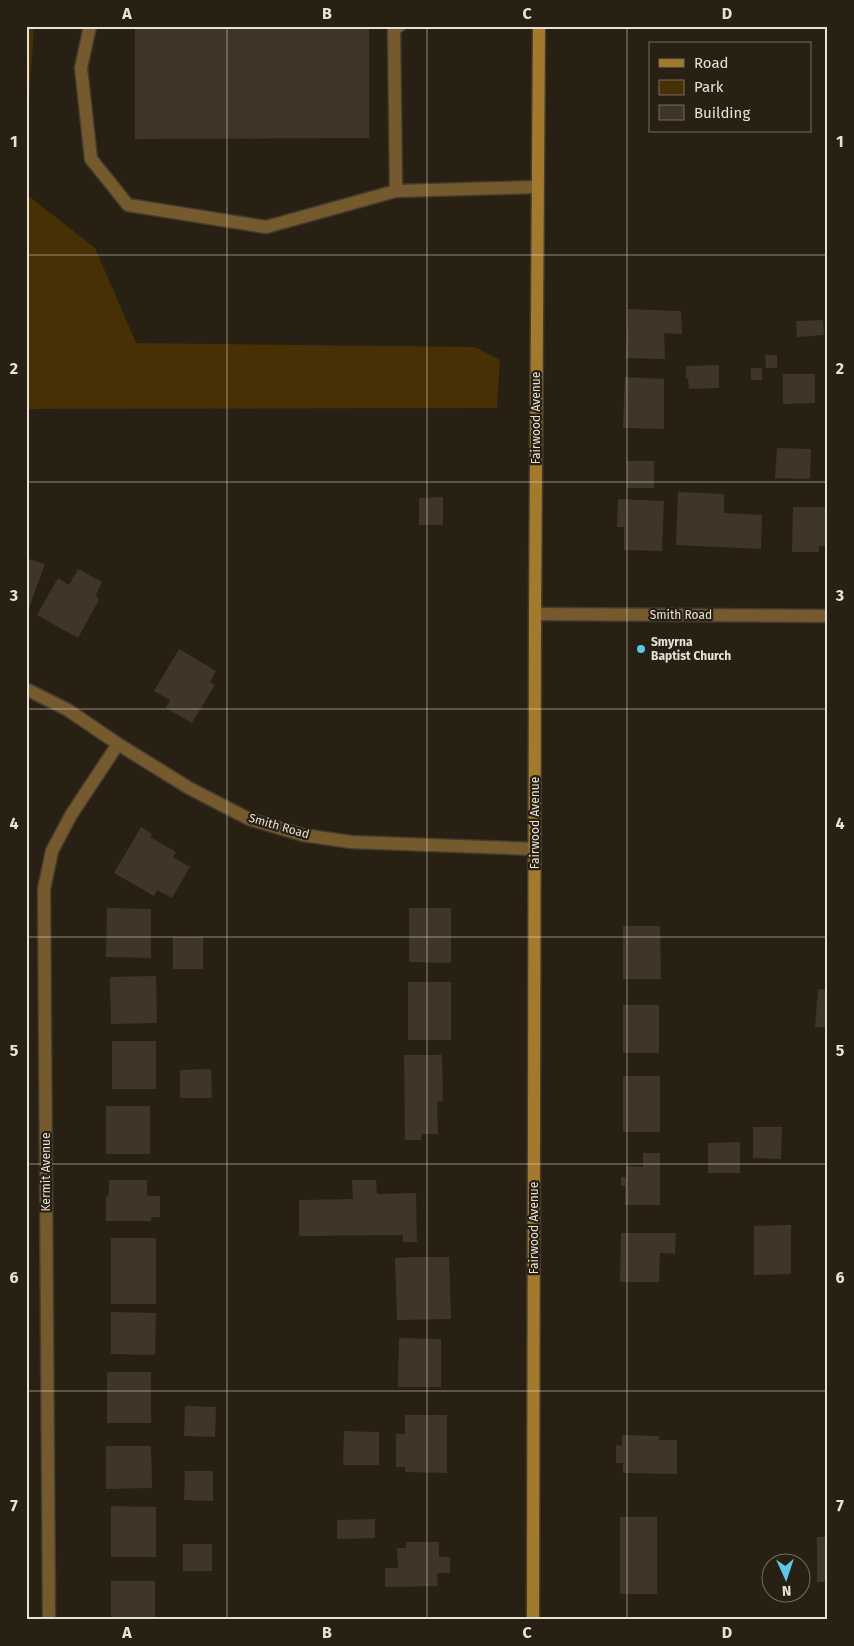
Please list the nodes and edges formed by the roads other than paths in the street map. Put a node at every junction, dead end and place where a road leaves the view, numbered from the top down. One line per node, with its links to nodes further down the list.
1 (90, 26): 5 (street)
2 (398, 26): 5 (street)
3 (539, 26): 4 (street, Fairwood Avenue)
4 (537, 187): 5 (street); 6 (street, Fairwood Avenue)
5 (396, 191)
6 (535, 614): 7 (street, Smith Road); 10 (street, Fairwood Avenue)
7 (828, 616)
8 (26, 689): 9 (street, Smith Road)
9 (118, 744): 10 (street, Smith Road); 11 (street, Kermit Avenue)
10 (535, 849): 12 (street, Fairwood Avenue)
11 (49, 1620)
12 (533, 1620)

